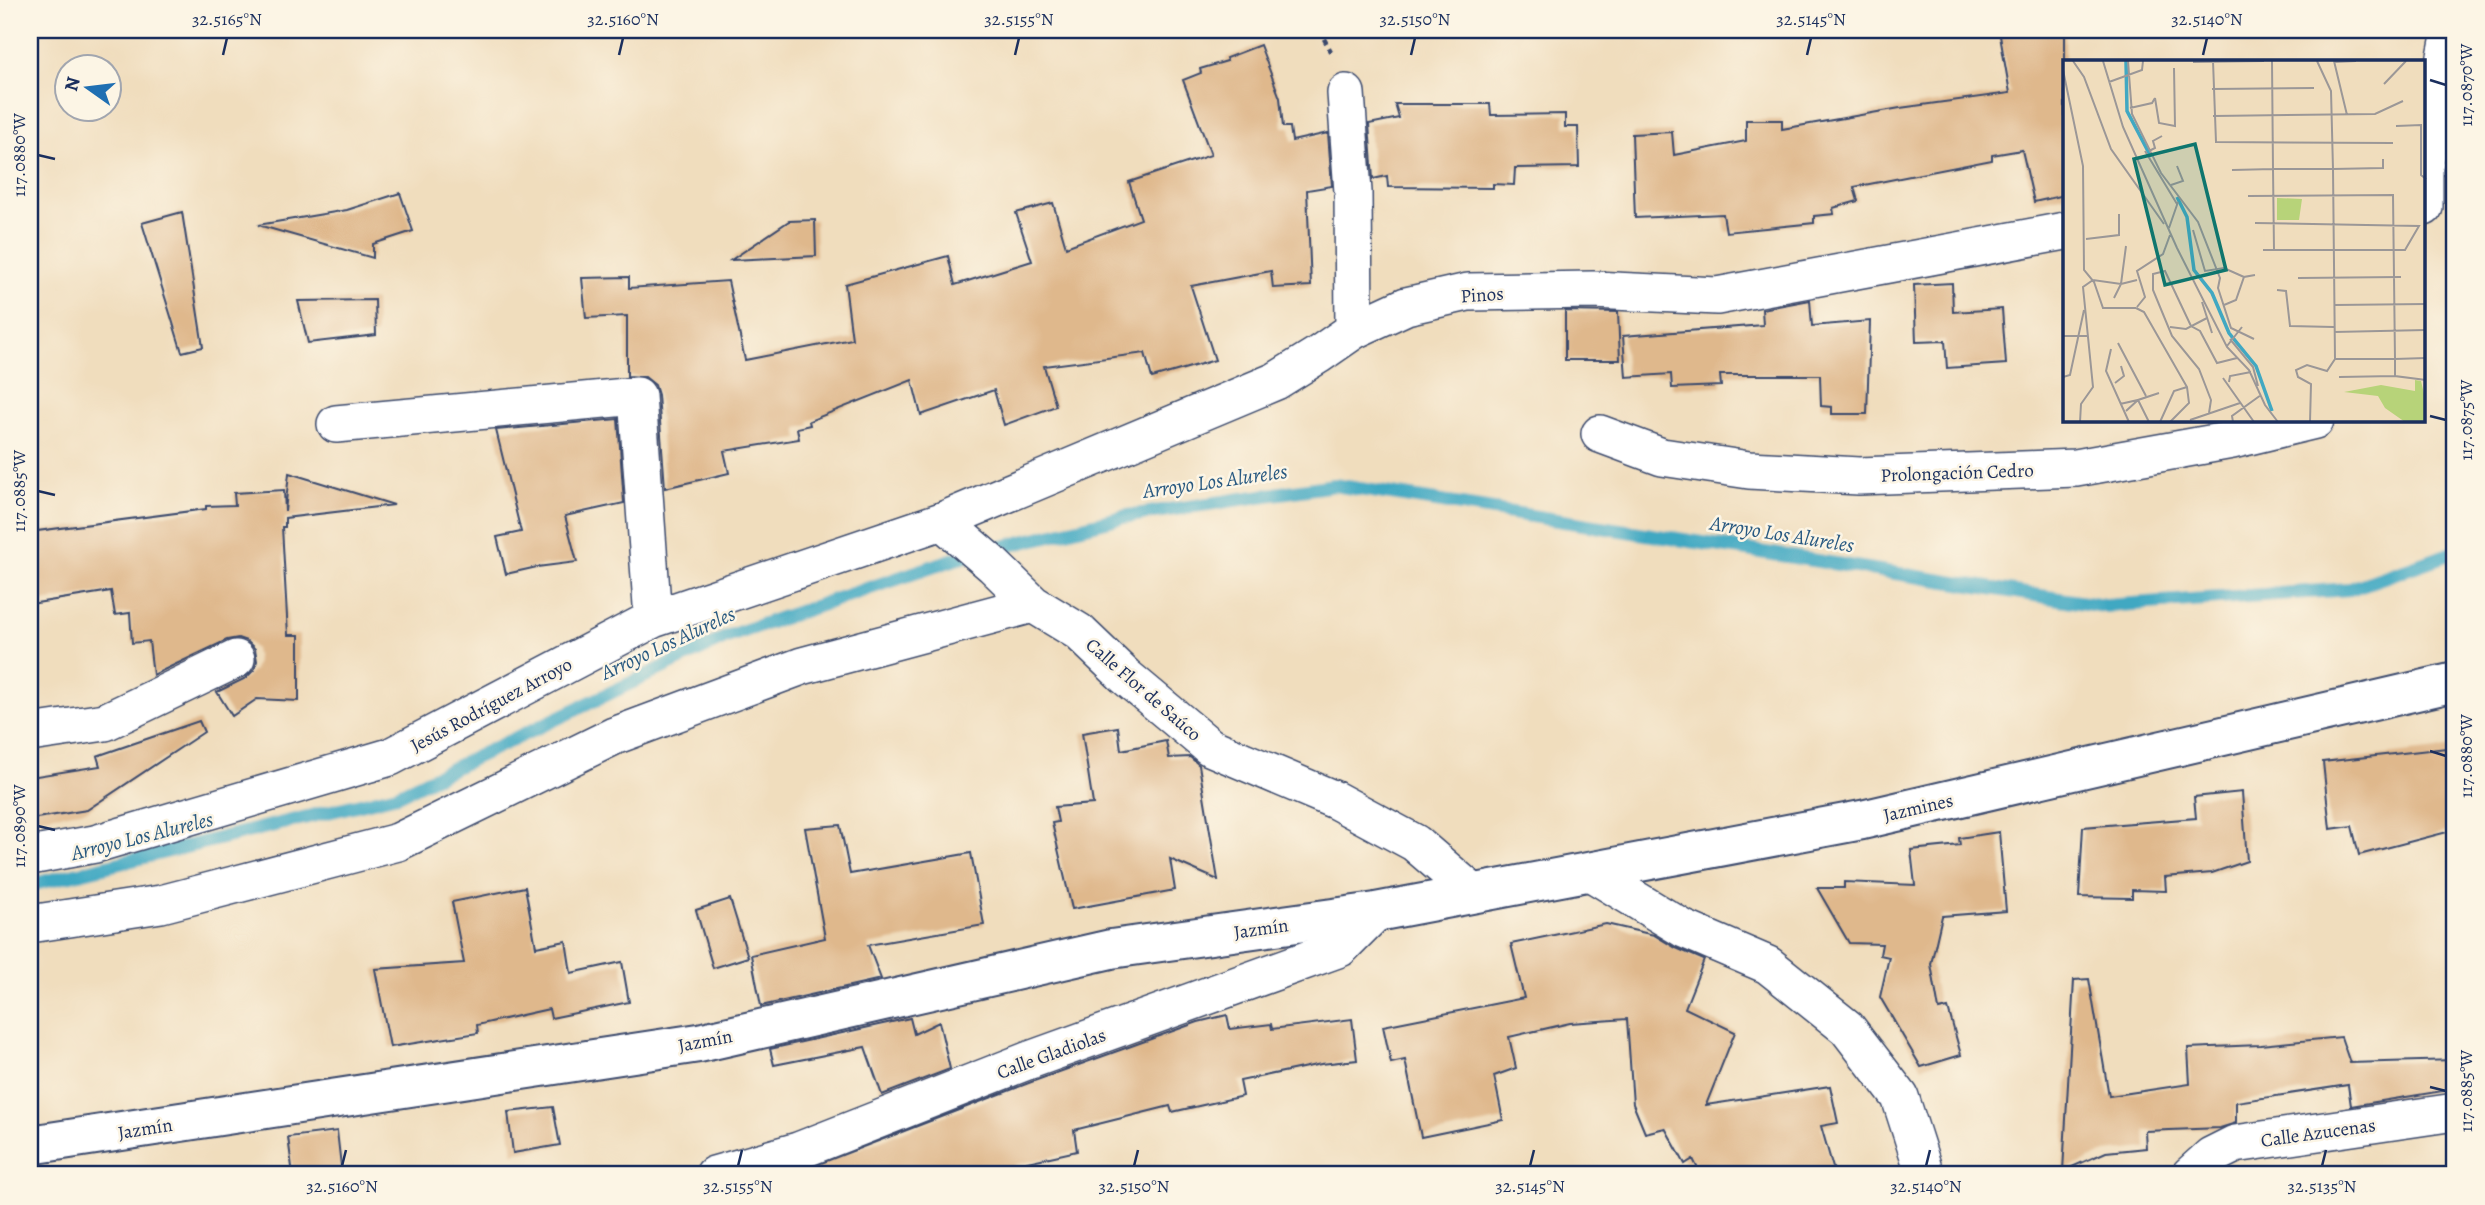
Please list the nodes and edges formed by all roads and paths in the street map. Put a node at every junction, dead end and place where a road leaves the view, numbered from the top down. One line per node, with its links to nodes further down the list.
1 (2455, 32): 3 (street)
2 (1346, 93): 7 (street)
3 (2426, 158)
4 (2455, 166): 5 (street)
5 (2426, 168)
6 (2063, 230): 7 (street, Pinos)
7 (1354, 330): 11 (street, Pinos)
8 (2307, 422): 10 (street, Prolongación Cedro)
9 (336, 424): 13 (street)
10 (1600, 434)
11 (947, 526): 12 (street, Calle Flor de Saúco); 13 (street, Jesús Rodríguez Arroyo)
12 (1033, 604): 19 (street, Calle Flor de Saúco); 21 (street)
13 (653, 619): 17 (street, Jesús Rodríguez Arroyo)
14 (236, 659): 16 (street)
15 (2455, 682): 18 (main road, Jazmines)
16 (30, 733)
17 (30, 856)
18 (1590, 872): 19 (main road, Jazmines); 25 (street)
19 (1472, 892): 20 (main road, Jazmines)
20 (1376, 912): 23 (main road, Jazmín); 24 (street, Calle Gladiolas)
21 (30, 925)
22 (2455, 1112): 26 (street, Calle Azucenas)
23 (30, 1145)
24 (715, 1175)
25 (1926, 1175)
26 (2190, 1175)

